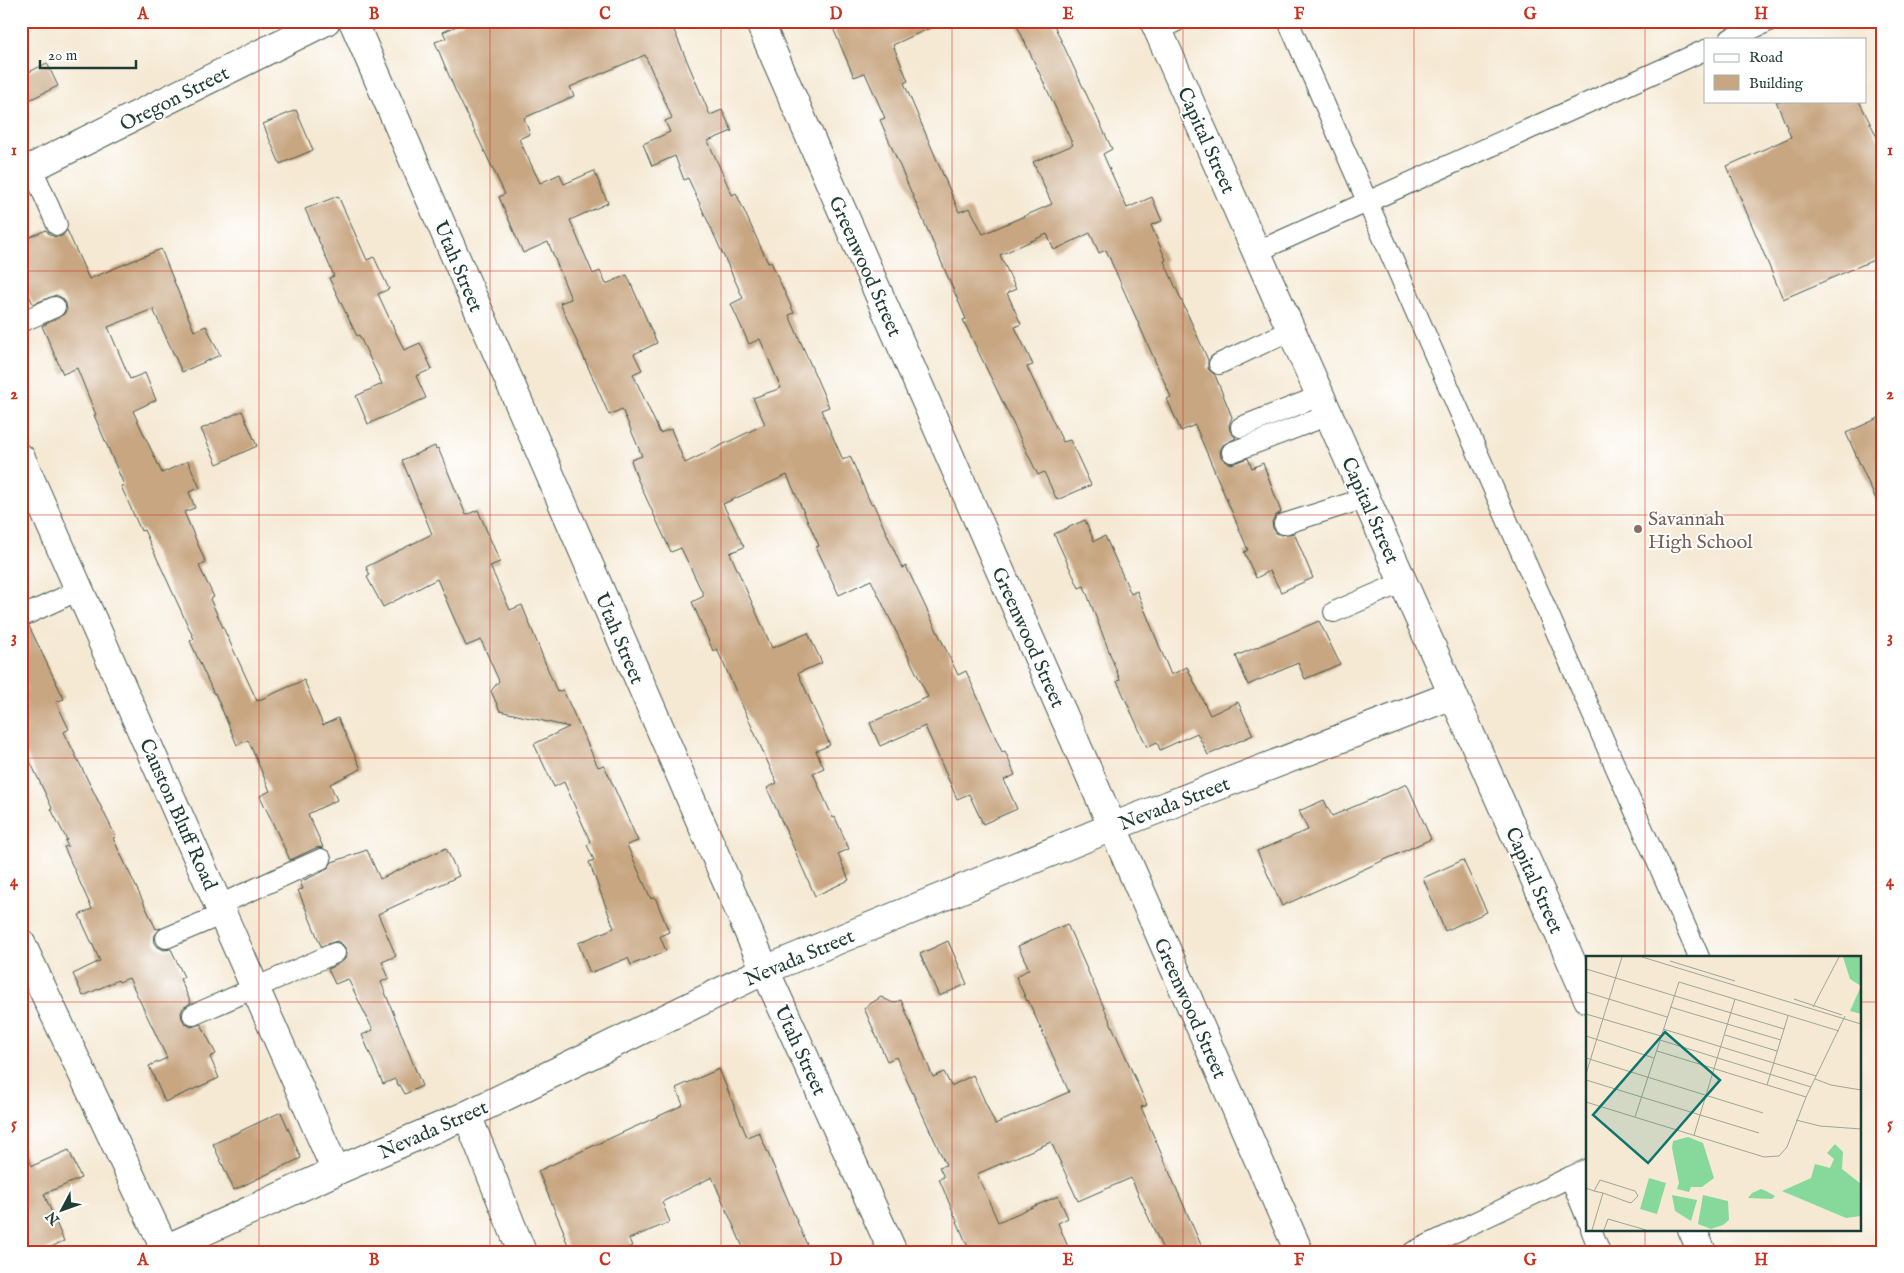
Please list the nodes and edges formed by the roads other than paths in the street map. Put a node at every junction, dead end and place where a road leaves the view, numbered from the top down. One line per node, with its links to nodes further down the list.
1 (326, 21): 9 (street, Oregon Street)
2 (353, 21): 35 (street, Utah Street)
3 (759, 21): 28 (street, Greenwood Street)
4 (1288, 21): 10 (lane)
5 (1769, 21): 7 (lane)
6 (1163, 24): 12 (street, Capital Street)
7 (1732, 38)
8 (1704, 50): 10 (lane)
9 (27, 171): 11 (lane)
10 (1369, 202): 12 (lane); 34 (lane)
11 (57, 225)
12 (1256, 252): 15 (street, Capital Street)
13 (55, 307): 14 (lane)
14 (21, 322)
15 (1291, 330): 16 (lane); 17 (street, Capital Street)
16 (1219, 364)
17 (1325, 405): 18 (lane); 19 (lane); 21 (street, Capital Street)
18 (1241, 427)
19 (1232, 452)
20 (21, 458): 24 (street, Causton Bluff Road)
21 (1366, 498): 22 (lane); 23 (street, Capital Street)
22 (1284, 524)
23 (1403, 582): 25 (lane); 27 (street, Capital Street)
24 (79, 590): 26 (lane); 30 (street, Causton Bluff Road)
25 (1334, 612)
26 (21, 617)
27 (1453, 695): 28 (street, Nevada Street); 37 (street, Capital Street)
28 (1112, 827): 35 (street, Nevada Street); 48 (street, Greenwood Street)
29 (321, 859): 30 (lane)
30 (221, 910): 31 (lane); 36 (street, Causton Bluff Road)
31 (166, 938)
32 (21, 943): 45 (street)
33 (335, 953): 36 (lane)
34 (1699, 956)
35 (765, 970): 39 (street, Nevada Street); 47 (street, Utah Street)
36 (256, 988): 38 (lane); 40 (street, Causton Bluff Road)
37 (1586, 994)
38 (193, 1015)
39 (467, 1115): 40 (street, Nevada Street); 46 (street)
40 (336, 1170): 45 (street, Nevada Street)
41 (1579, 1173): 42 (lane); 49 (lane)
42 (1586, 1210)
43 (1591, 1230): 50 (lane)
44 (1692, 1230): 51 (street)
45 (162, 1250)
46 (522, 1252)
47 (893, 1252)
48 (1299, 1252)
49 (1413, 1252)
50 (1600, 1252)
51 (1702, 1252)

